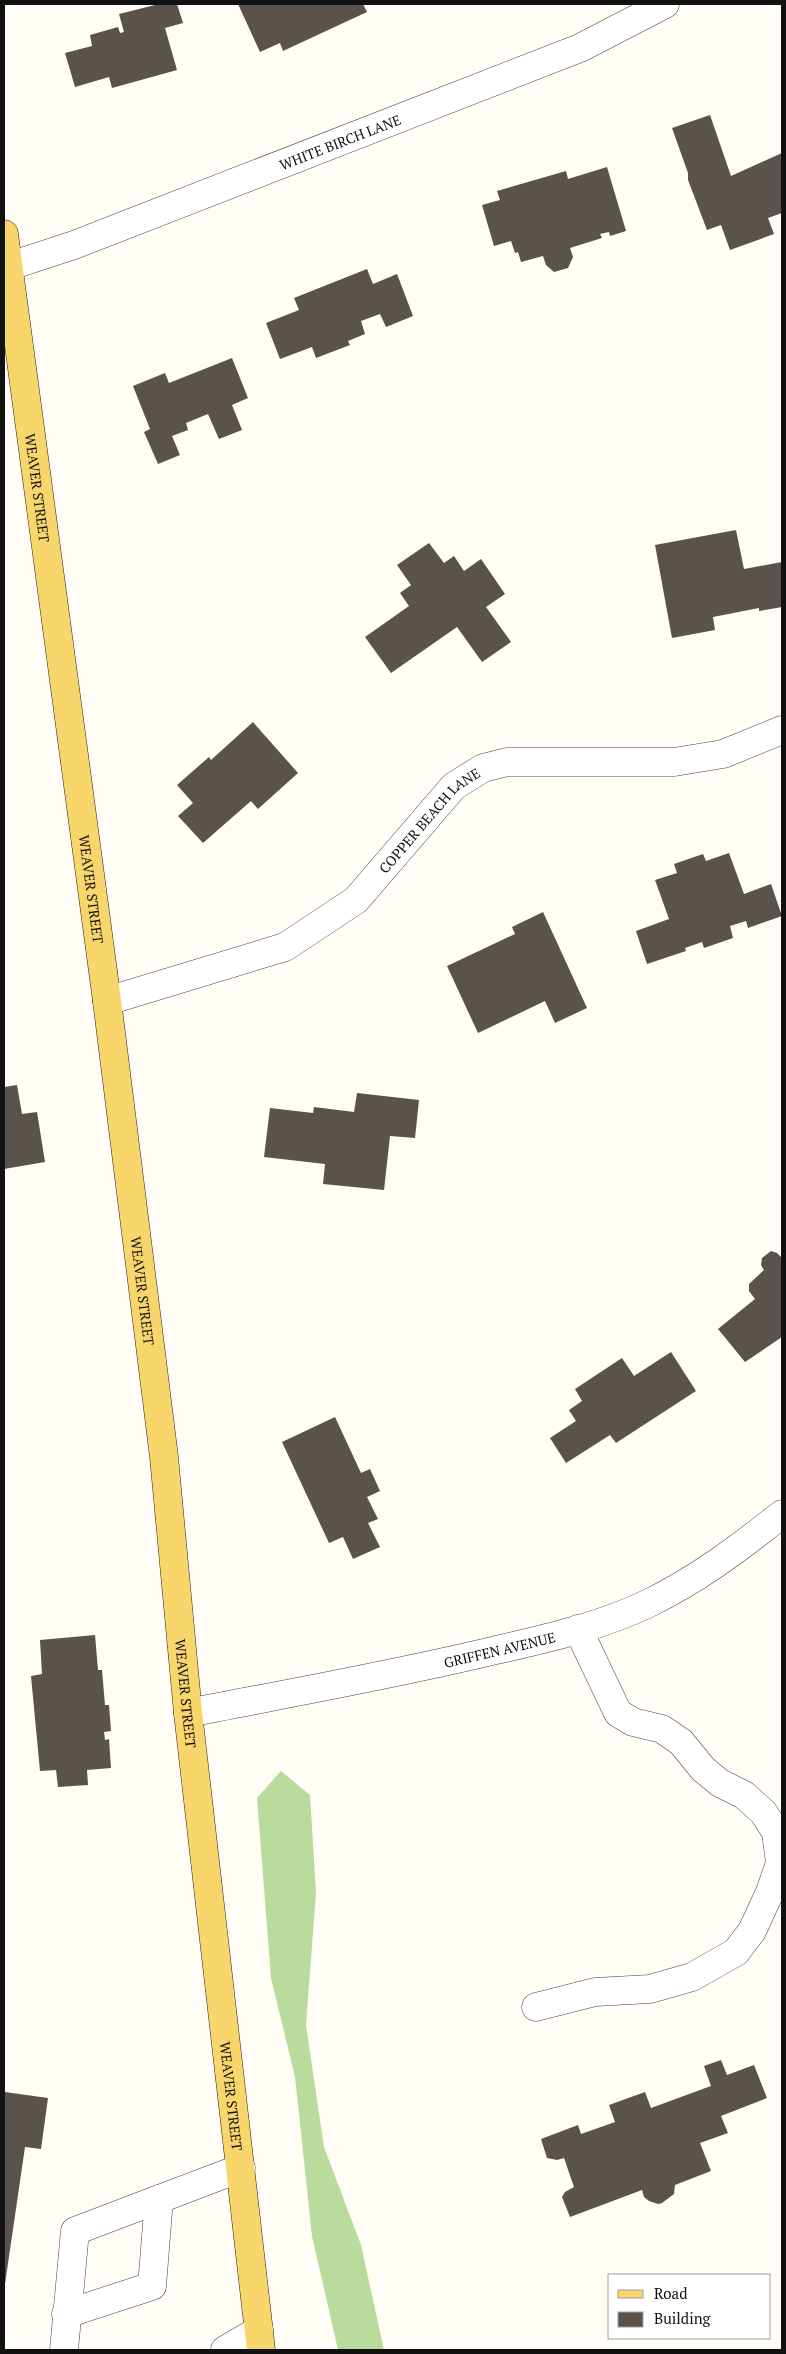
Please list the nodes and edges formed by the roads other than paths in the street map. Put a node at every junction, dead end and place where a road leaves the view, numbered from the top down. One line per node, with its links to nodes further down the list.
1 (665, 4): 3 (street, WHITE BIRCH LANE)
2 (4, 234): 3 (main road, WEAVER STREET)
3 (6, 267): 5 (main road, WEAVER STREET)
4 (782, 730): 5 (street, COPPER BEACH LANE)
5 (107, 1001): 8 (main road, WEAVER STREET)
6 (782, 1514): 7 (street, GRIFFEN AVENUE)
7 (578, 1629): 8 (street, GRIFFEN AVENUE); 9 (street)
8 (188, 1713): 10 (main road, WEAVER STREET)
9 (536, 2007)
10 (241, 2168): 11 (street); 13 (main road, WEAVER STREET)
11 (159, 2199): 12 (street); 12 (street)
12 (66, 2314): 14 (street)
13 (260, 2340): 15 (street)
14 (62, 2350)
15 (225, 2350)

